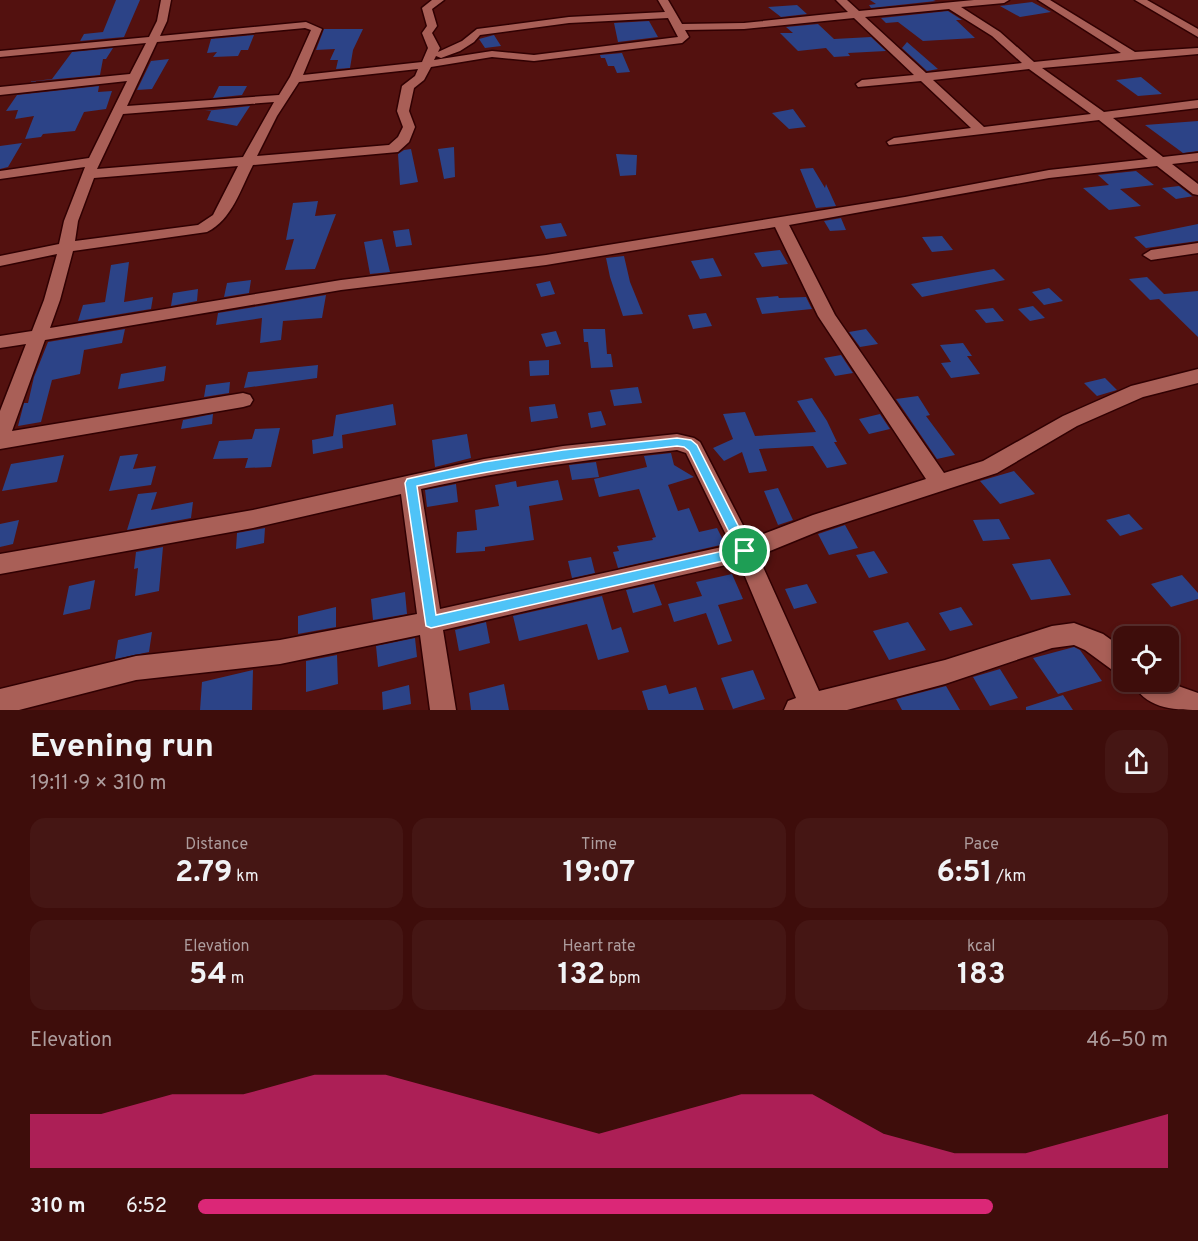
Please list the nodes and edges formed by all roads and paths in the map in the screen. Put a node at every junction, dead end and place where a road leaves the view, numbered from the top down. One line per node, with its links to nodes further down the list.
1 (166, 0): 13 (street)
2 (439, 0): 17 (street)
3 (663, 0): 10 (street)
4 (841, 0): 9 (street)
5 (1004, 0): 8 (street)
6 (1043, 0): 16 (street)
7 (1140, 0): 12 (street)
8 (948, 3): 9 (street); 18 (street)
9 (857, 13): 11 (street); 20 (street)
10 (672, 15): 11 (street); 17 (street)
11 (680, 27): 17 (street)
12 (1198, 34)
13 (153, 39): 15 (street); 19 (street); 21 (street)
14 (1198, 51): 16 (street)
15 (0, 54)
16 (1133, 56): 18 (street)
17 (426, 63): 21 (street); 31 (street)
18 (1031, 65): 20 (street); 27 (street)
19 (134, 77): 23 (street); 26 (street)
20 (924, 77): 22 (street); 28 (street)
21 (295, 79): 24 (street)
22 (862, 84)
23 (0, 91)
24 (283, 98): 26 (street); 31 (street)
25 (1198, 104): 27 (street)
26 (117, 111): 33 (street)
27 (1102, 116): 28 (street); 32 (street)
28 (980, 130): 29 (street)
29 (894, 142)
30 (1198, 157): 32 (street)
31 (247, 161): 33 (street); 37 (street)
32 (1160, 161): 35 (street); 36 (street)
33 (91, 168): 34 (street); 37 (street)
34 (0, 175)
35 (1198, 191)
36 (780, 222): 41 (street); 48 (street)
37 (66, 247): 40 (street); 41 (street)
38 (1198, 248): 39 (street)
39 (1151, 255)
40 (0, 261)
41 (39, 336): 42 (street); 45 (street)
42 (0, 342)
43 (1198, 376): 48 (street)
44 (243, 400): 46 (street)
45 (0, 436)
46 (0, 441)
47 (411, 483): 49 (street); 50 (street); 51 (street)
48 (940, 484): 49 (street)
49 (745, 551): 51 (street); 56 (street)
50 (0, 564)
51 (431, 622): 54 (street); 57 (street)
52 (1113, 656): 56 (street)
53 (1159, 692): 55 (street)
54 (0, 702)
55 (1198, 706)
56 (807, 709)
57 (443, 710)

